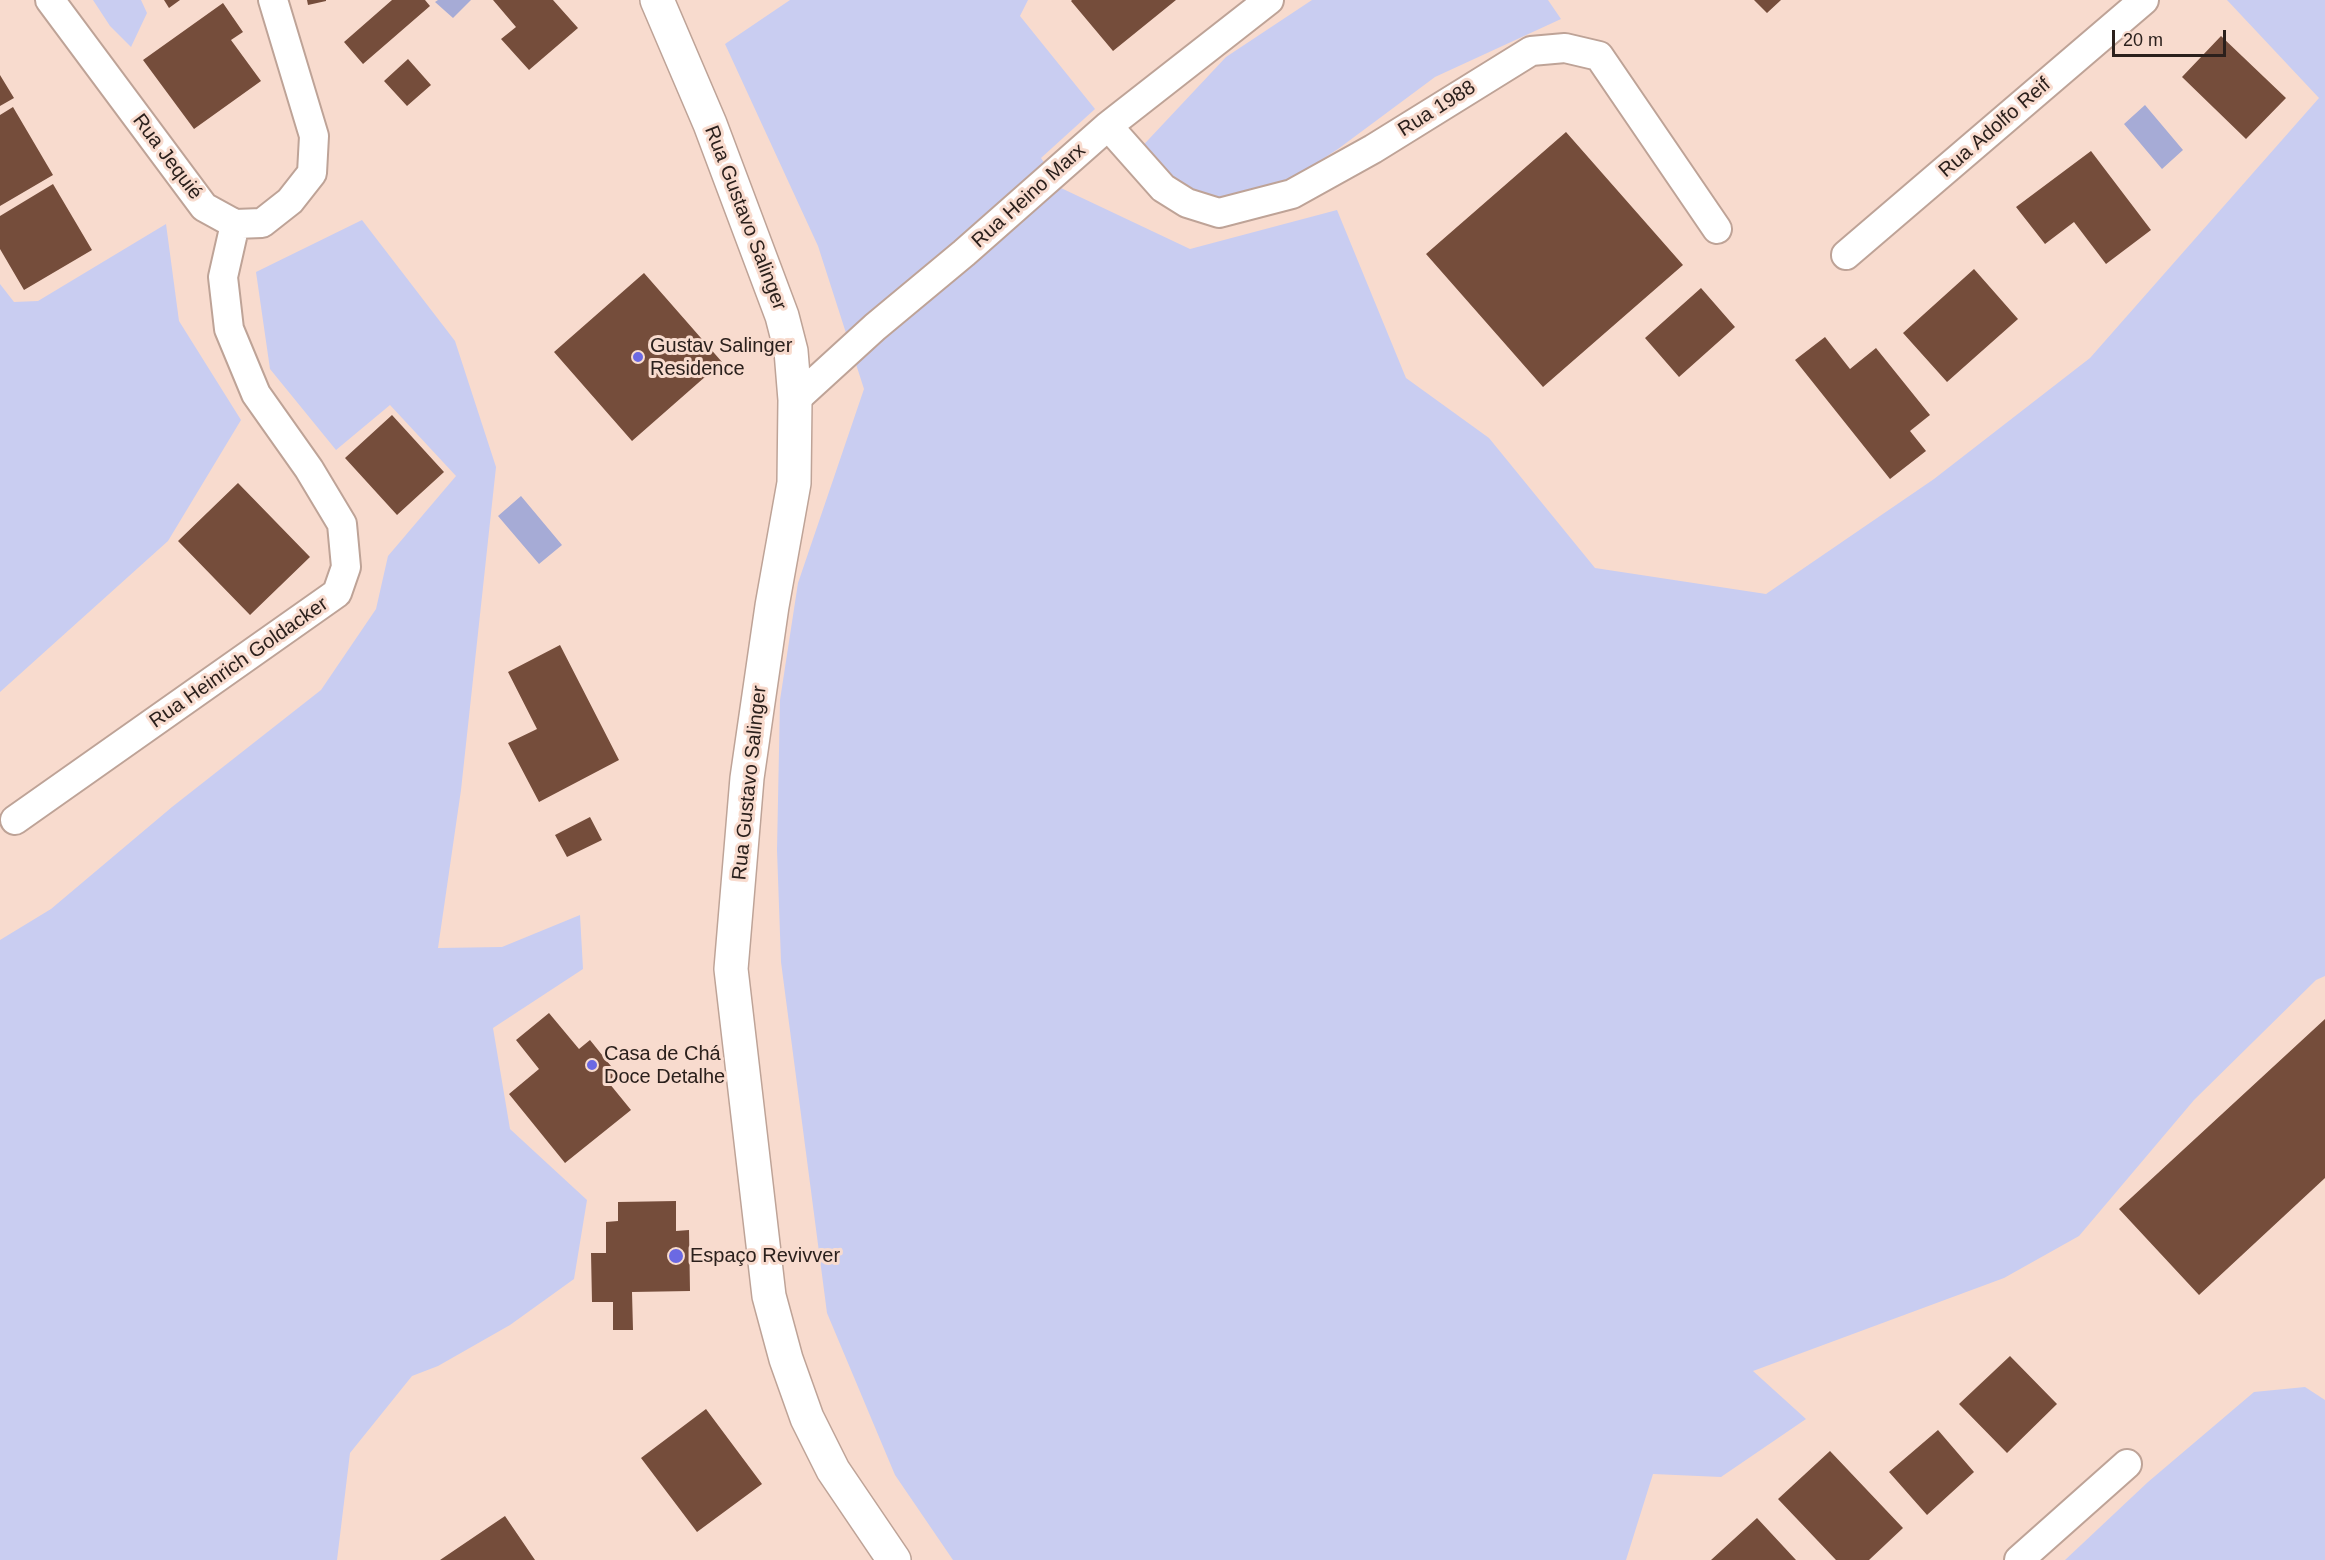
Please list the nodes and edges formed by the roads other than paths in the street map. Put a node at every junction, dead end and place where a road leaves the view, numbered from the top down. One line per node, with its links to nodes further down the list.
1 (50, 0): 7 (street, Rua Jequié)
2 (273, 0): 7 (street)
3 (657, 0): 10 (street, Rua Gustavo Salinger)
4 (1269, 0): 6 (street, Rua Heino Marx)
5 (2144, 0): 9 (street, Rua Adolfo Reif)
6 (1108, 126): 8 (street, Rua 1988); 10 (street, Rua Heino Marx)
7 (235, 224): 11 (street, Rua Heinrich Goldacker)
8 (1717, 229)
9 (1846, 255)
10 (795, 400): 13 (street, Rua Gustavo Salinger)
11 (15, 820)
12 (2127, 1464): 14 (street)
13 (894, 1560)
14 (2019, 1560)

